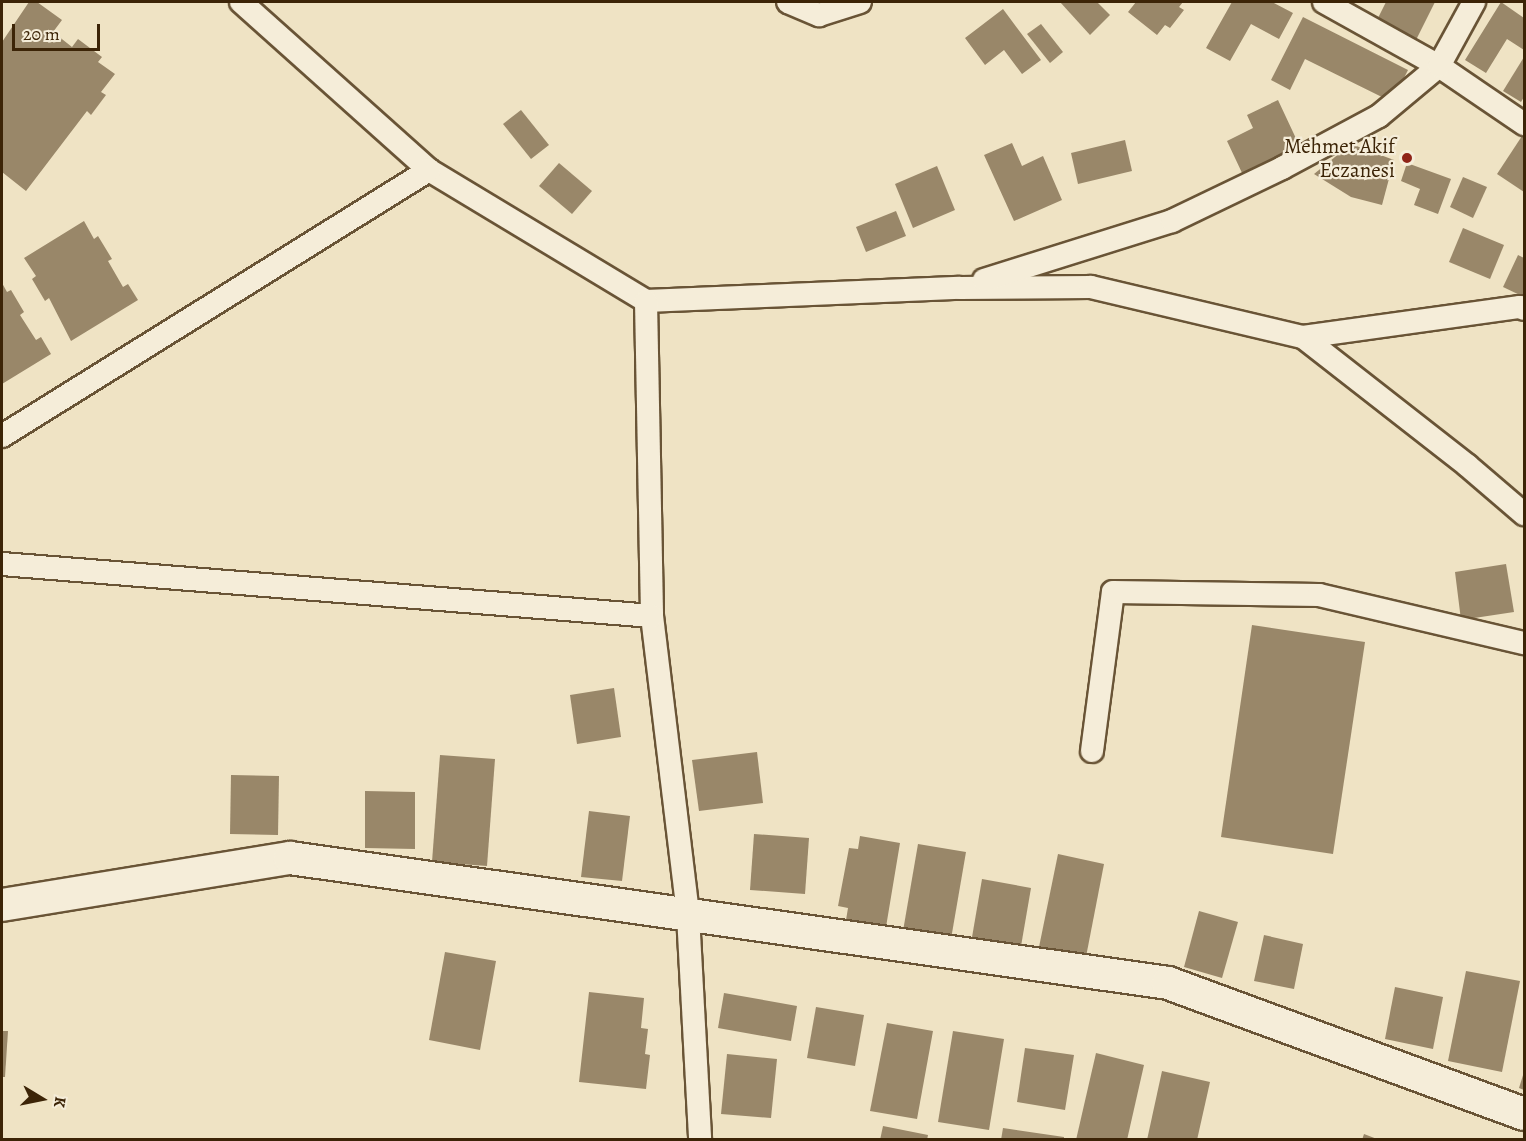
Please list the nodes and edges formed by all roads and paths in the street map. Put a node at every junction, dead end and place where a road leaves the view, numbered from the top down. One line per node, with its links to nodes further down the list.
1 (241, 2): 8 (street)
2 (788, 2): 3 (street)
3 (860, 2)
4 (1324, 2): 6 (street)
5 (1474, 2): 6 (street)
6 (1439, 66): 7 (street); 9 (street)
7 (1524, 124)
8 (429, 170): 10 (street); 13 (street)
9 (960, 288): 10 (street); 12 (street)
10 (646, 301): 16 (street)
11 (1524, 309): 12 (street)
12 (1303, 337): 14 (street)
13 (2, 436)
14 (1524, 514)
15 (2, 564): 16 (street)
16 (652, 616): 20 (street)
17 (1524, 643): 18 (street)
18 (1092, 751)
19 (2, 905): 20 (street)
20 (688, 915): 21 (street); 22 (street)
21 (1524, 1114)
22 (700, 1140)

